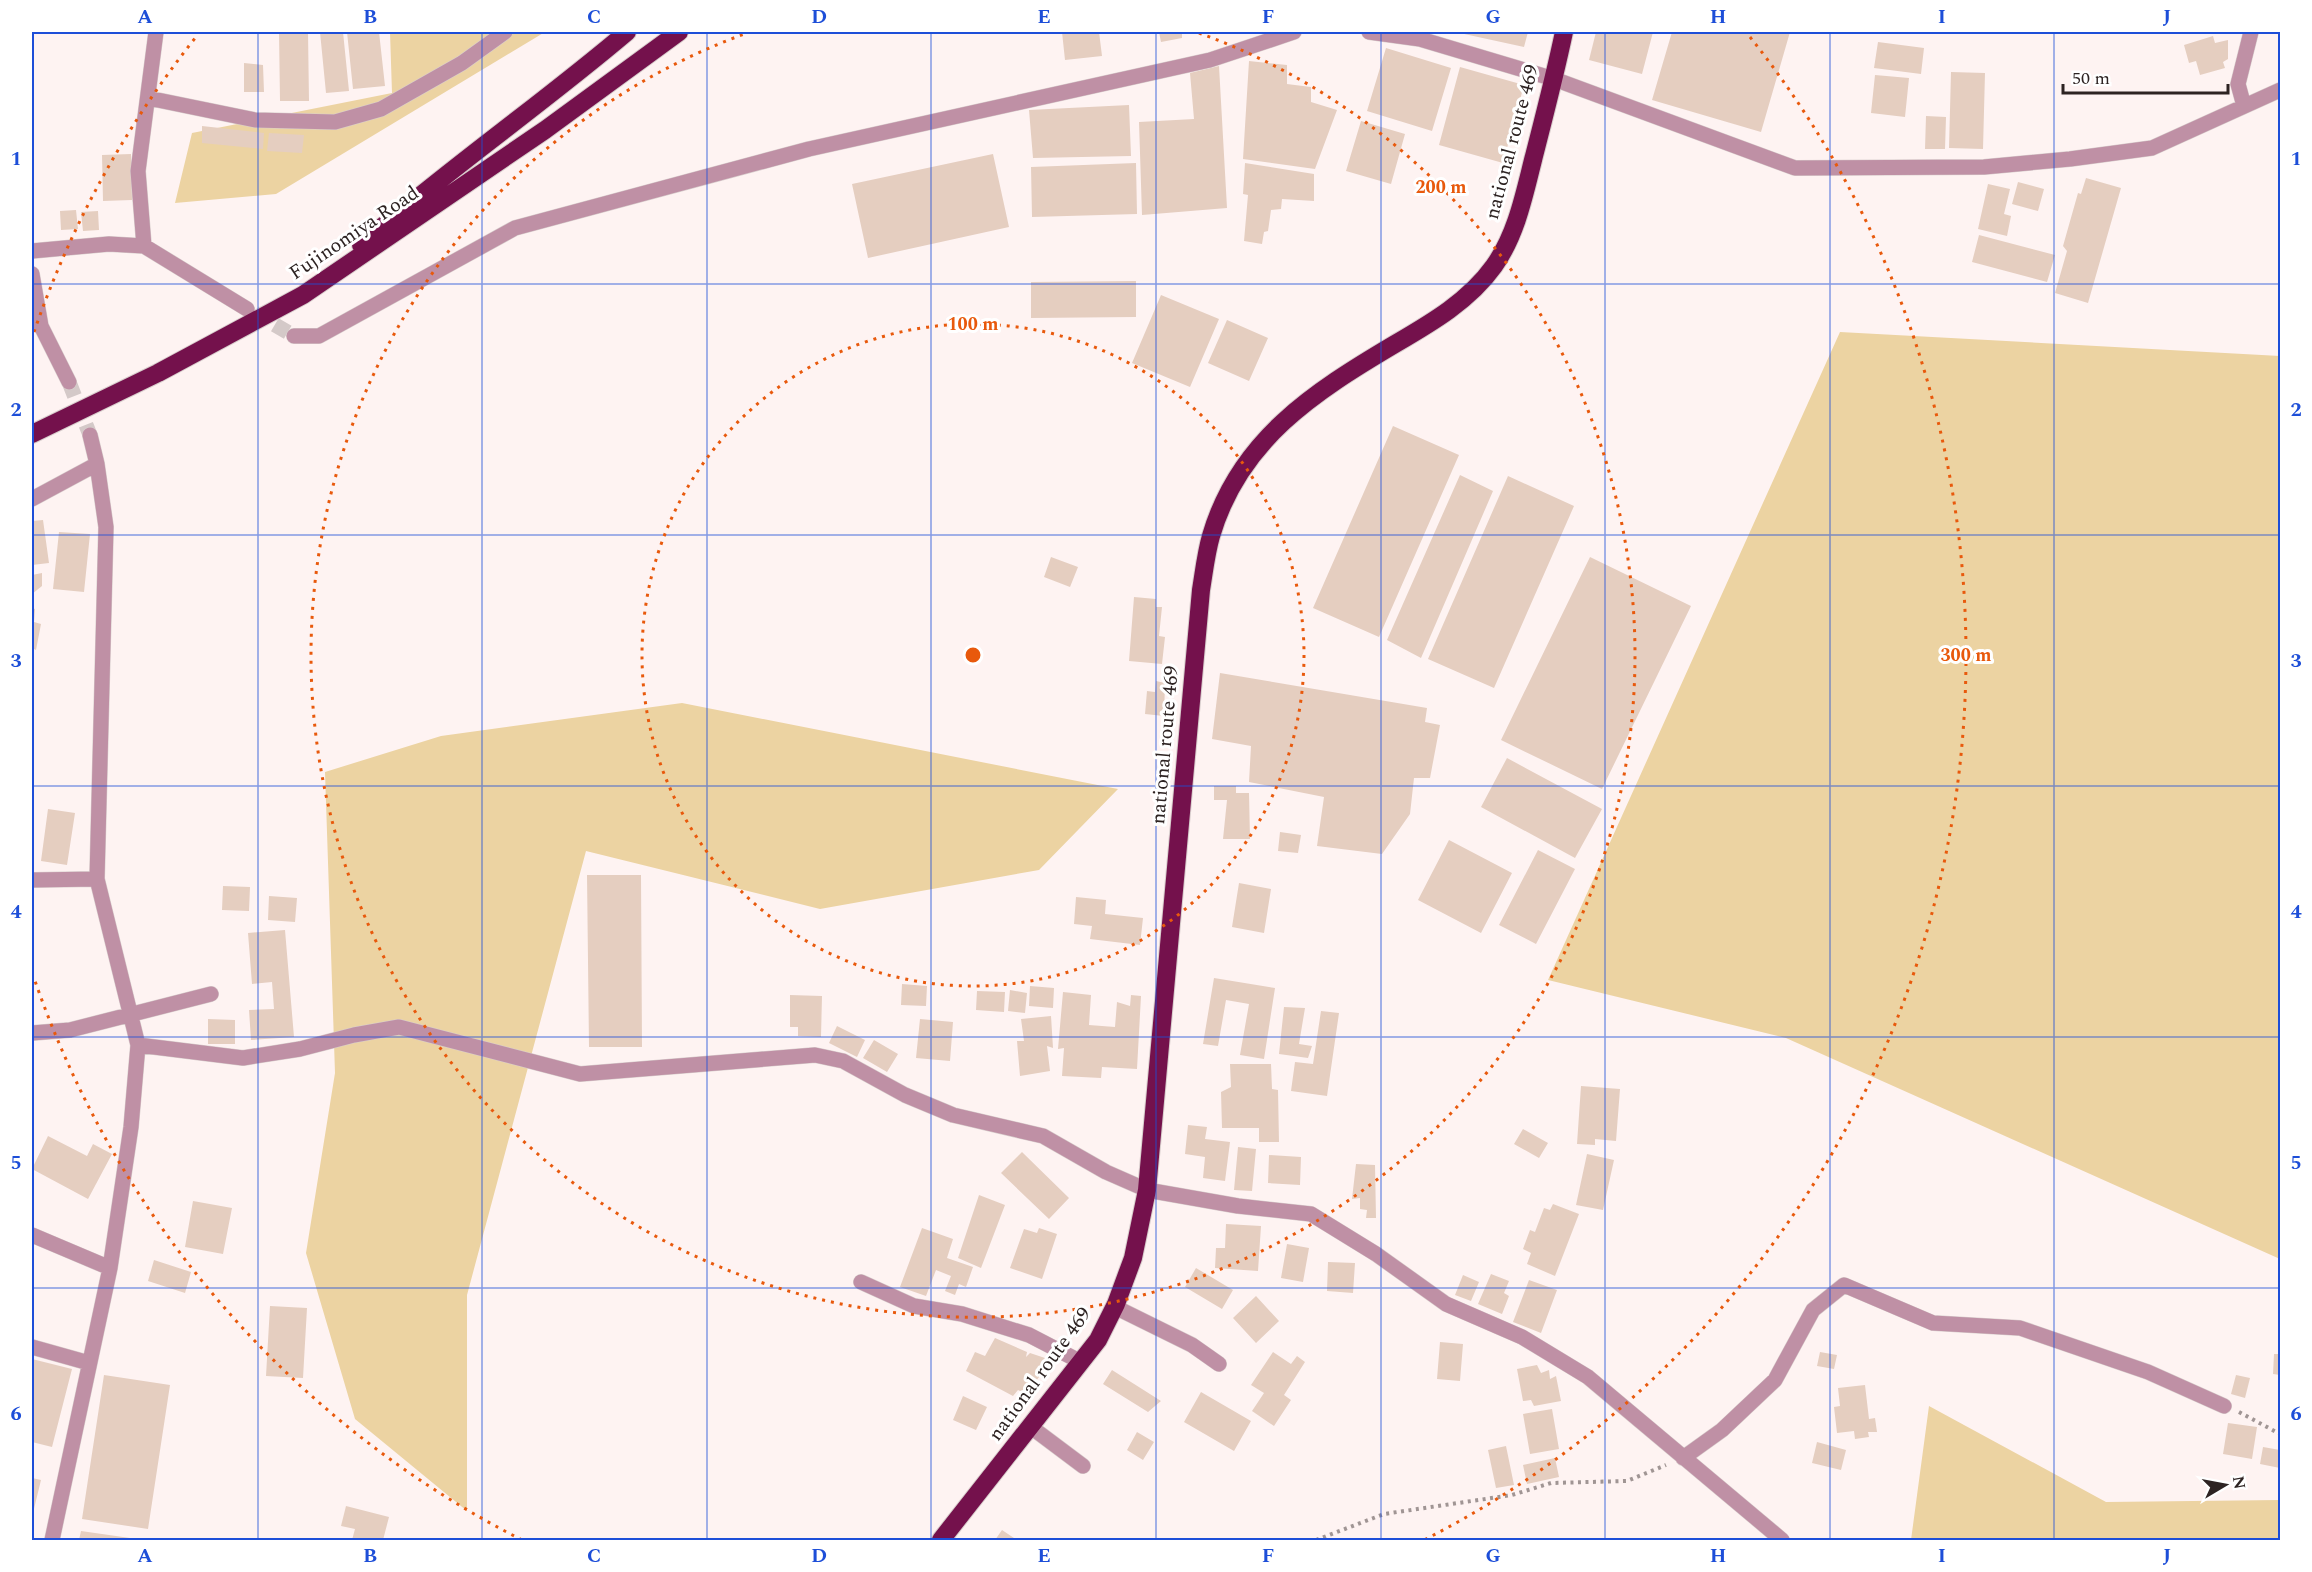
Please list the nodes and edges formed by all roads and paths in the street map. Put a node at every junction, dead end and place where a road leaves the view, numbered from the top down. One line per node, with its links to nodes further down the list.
1 (156, 32): 11 (street)
2 (505, 32): 11 (street)
3 (627, 32): 16 (highway)
4 (679, 32): 16 (highway, Fujinomiya Road)
5 (1294, 32): 18 (street)
6 (1369, 32): 9 (street)
7 (1563, 32): 9 (highway, national route 469)
8 (2251, 32): 12 (street)
9 (1554, 79): 12 (street); 30 (highway, national route 469)
10 (2280, 90): 12 (street)
11 (148, 98): 13 (street)
12 (2244, 106)
13 (144, 246): 14 (street); 17 (street)
14 (32, 251)
15 (32, 274): 19 (street)
16 (303, 295): 20 (highway, Fujinomiya Road)
17 (247, 309)
18 (294, 336)
19 (69, 382)
20 (32, 434)
21 (90, 435): 22 (street)
22 (97, 464): 23 (street); 24 (street)
23 (32, 499)
24 (97, 879): 25 (street); 27 (street)
25 (32, 880)
26 (211, 994): 27 (street)
27 (130, 1012): 28 (street); 29 (street)
28 (32, 1033)
29 (138, 1045): 30 (street); 32 (street)
30 (1147, 1190): 34 (highway, national route 469); 42 (street)
31 (32, 1235): 32 (street)
32 (110, 1268): 37 (street)
33 (861, 1282): 36 (street)
34 (1115, 1307): 36 (highway, national route 469); 38 (street)
35 (32, 1347): 37 (street)
36 (1081, 1362): 40 (highway, national route 469)
37 (89, 1363): 44 (street)
38 (1219, 1364)
39 (2224, 1406): 41 (path); 42 (street)
40 (1031, 1427): 43 (street); 45 (highway, national route 469)
41 (2280, 1434)
42 (1683, 1458): 46 (path); 47 (street)
43 (1083, 1466)
44 (52, 1540)
45 (941, 1540)
46 (1316, 1540)
47 (1782, 1540)

